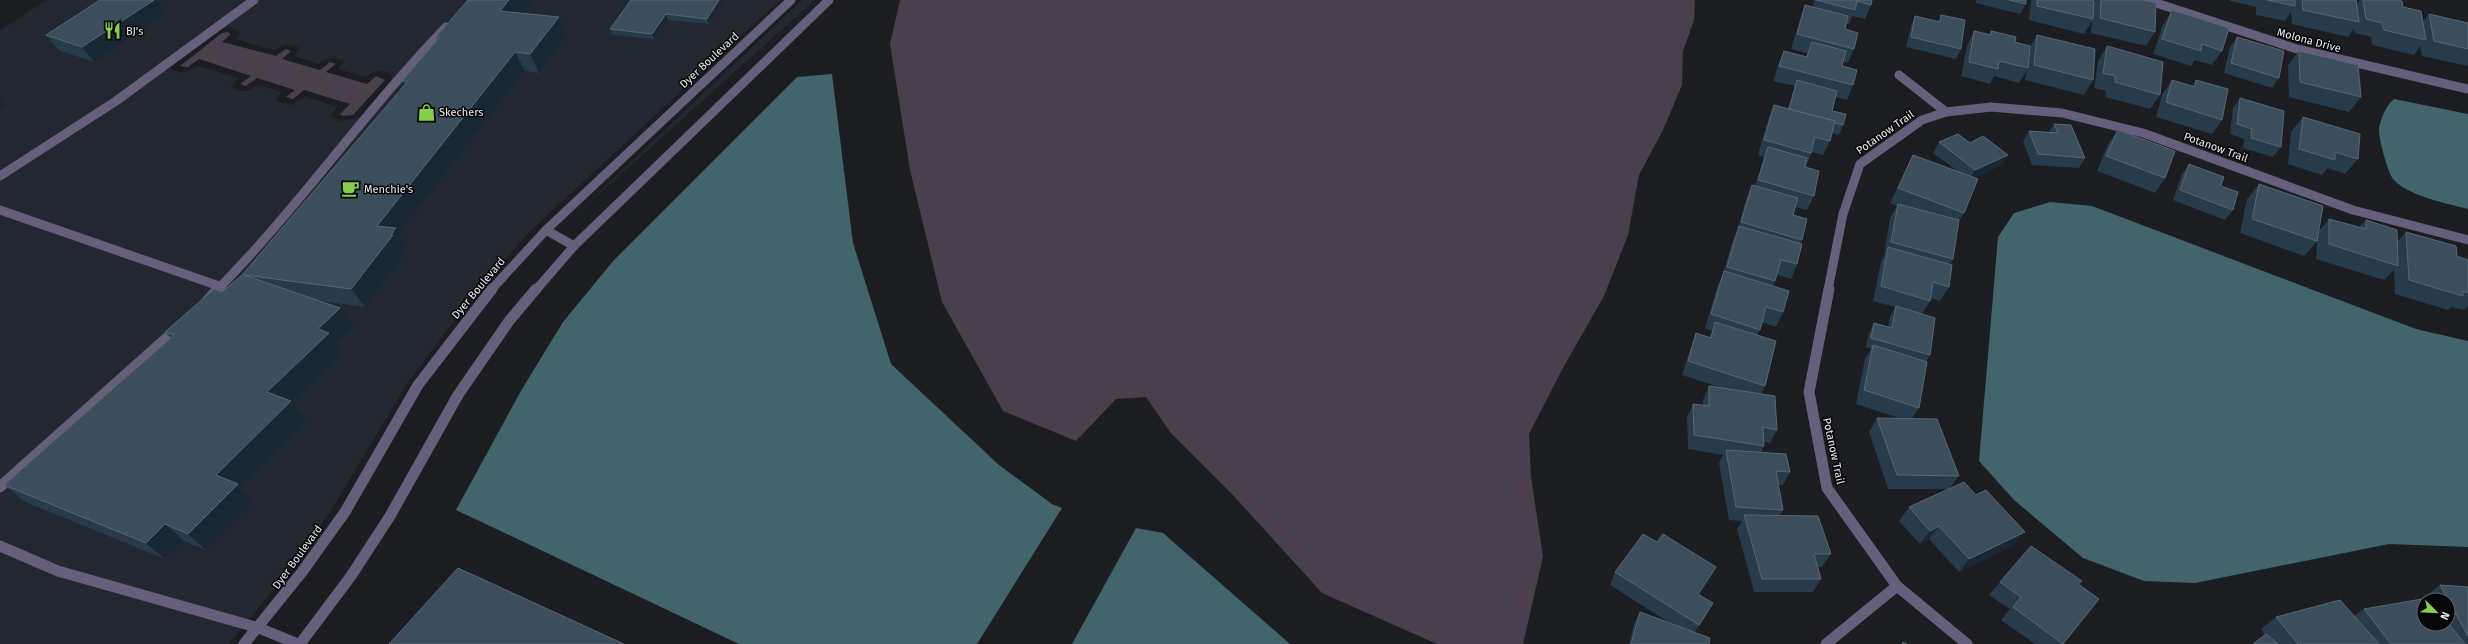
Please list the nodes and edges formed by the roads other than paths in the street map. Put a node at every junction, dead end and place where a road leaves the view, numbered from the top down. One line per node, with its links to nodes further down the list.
1 (254, 0): 9 (street)
2 (791, 0): 11 (street, Dyer Boulevard)
3 (829, 0): 13 (street)
4 (2147, 0): 7 (street, Molona Drive)
5 (452, 21): 14 (street)
6 (1899, 75): 8 (street)
7 (2468, 89)
8 (1946, 112): 12 (street, Potanow Trail); 19 (street, Potanow Trail)
9 (0, 176)
10 (0, 210): 14 (street)
11 (546, 230): 13 (street); 20 (street, Dyer Boulevard)
12 (2468, 240)
13 (574, 246): 22 (street)
14 (222, 286): 15 (street)
15 (199, 308)
16 (189, 318): 17 (street)
17 (0, 486)
18 (0, 546): 20 (street)
19 (1897, 586): 23 (street); 24 (street, Potanow Trail)
20 (258, 628): 21 (street, Dyer Boulevard); 22 (street)
21 (244, 644)
22 (299, 644)
23 (1826, 644)
24 (1967, 644)

